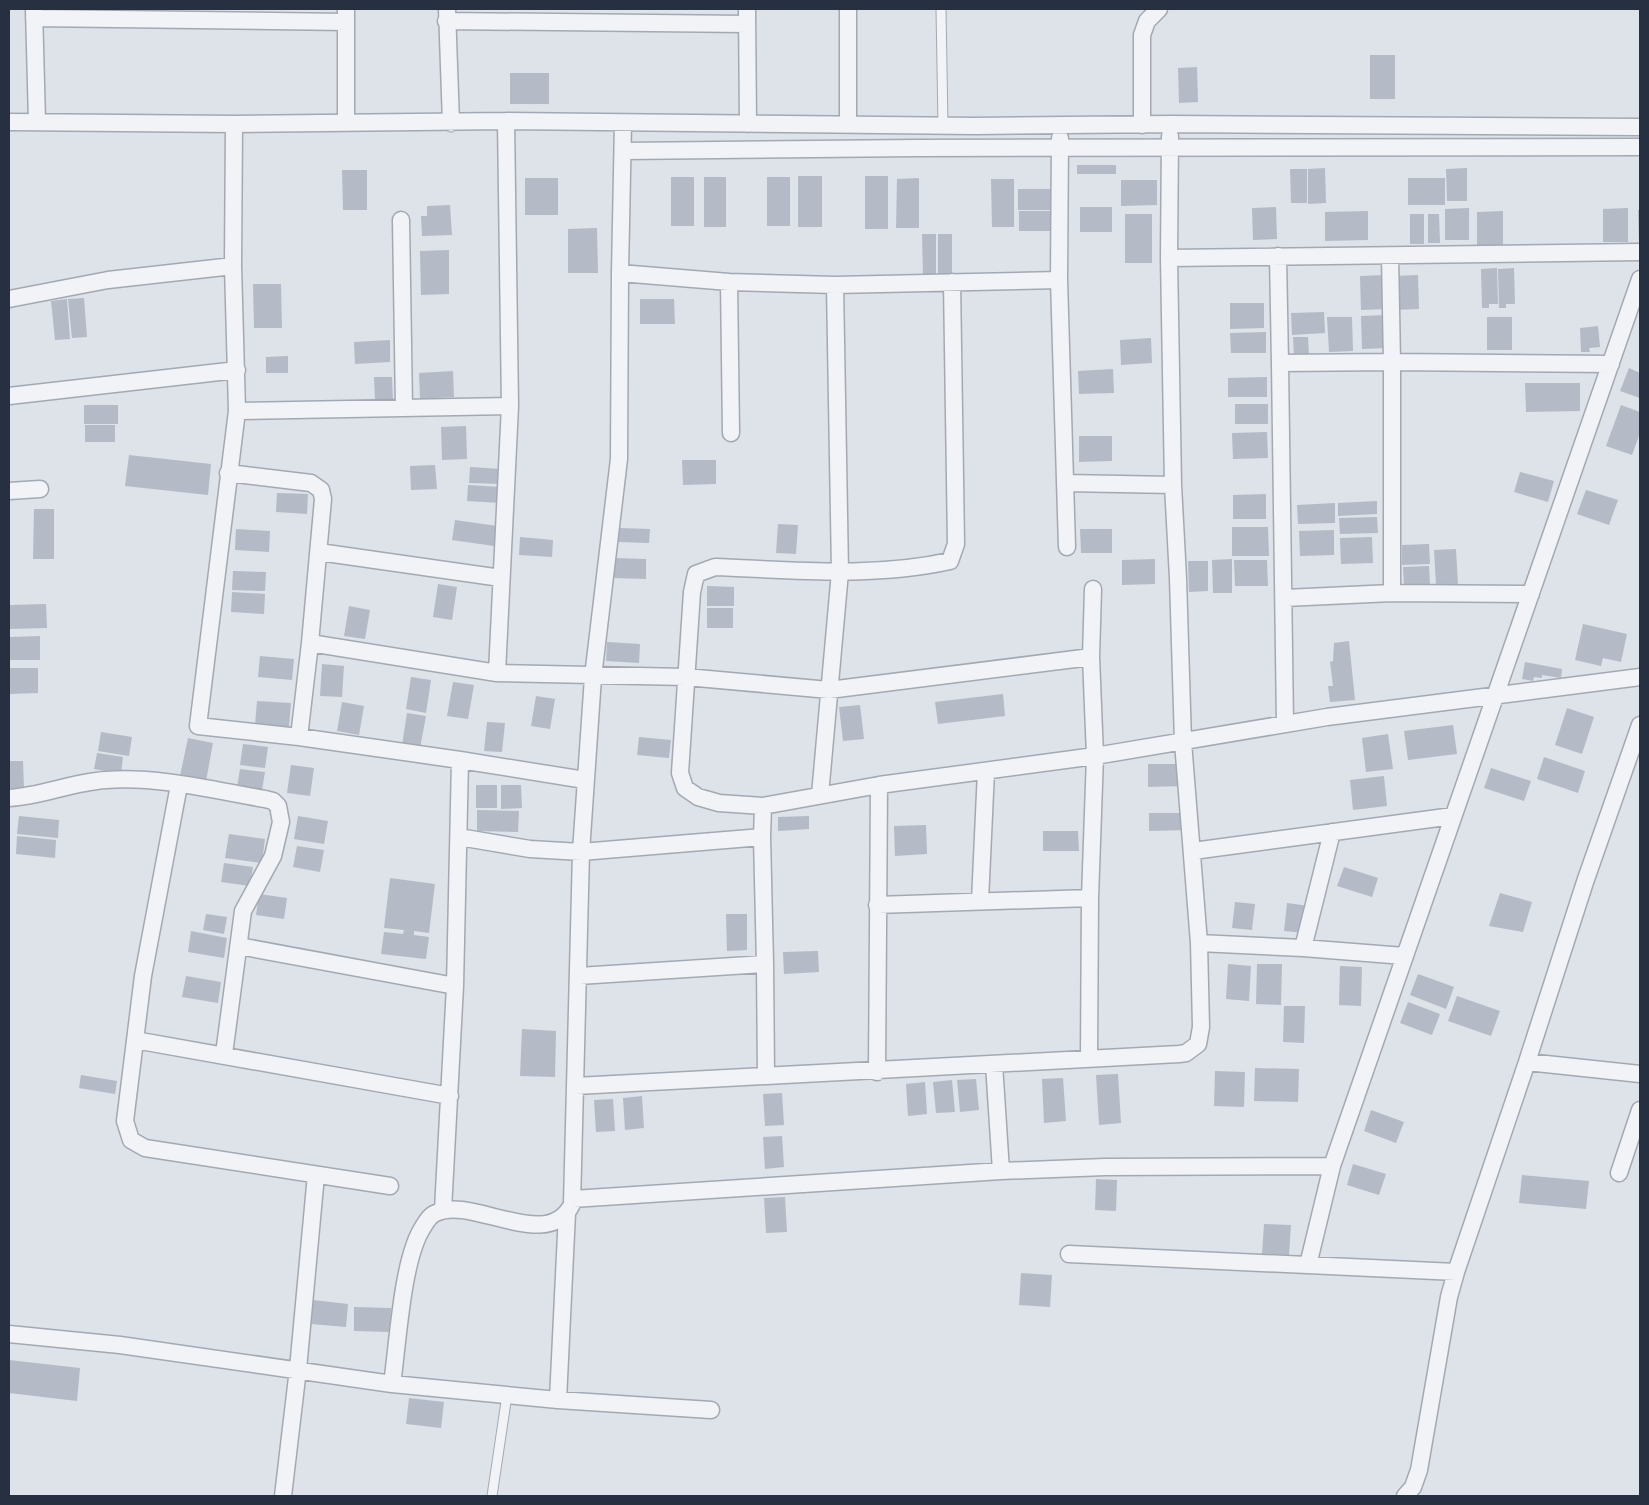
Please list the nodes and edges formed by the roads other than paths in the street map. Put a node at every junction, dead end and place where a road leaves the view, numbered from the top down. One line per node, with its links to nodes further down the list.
1 (848, 9): 19 (street)
2 (941, 9): 20 (lane)
3 (1159, 9): 21 (street)
4 (34, 13): 5 (street); 12 (street)
5 (134, 14): 6 (street)
6 (346, 15): 13 (street)
7 (447, 15): 8 (street); 14 (street)
8 (546, 15): 9 (street)
9 (747, 16): 18 (street)
10 (506, 121): 14 (street); 15 (street); 48 (street)
11 (9, 122): 12 (street)
12 (37, 122): 16 (street)
13 (346, 122): 14 (street); 16 (street)
14 (451, 123)
15 (623, 123): 17 (street); 29 (street)
16 (234, 124): 35 (street)
17 (721, 124): 18 (street); 28 (street)
18 (748, 124): 19 (street)
19 (848, 124): 20 (street)
20 (943, 124): 23 (street)
21 (1142, 124): 22 (street); 23 (street)
22 (1170, 124): 24 (street); 25 (street)
23 (1059, 126): 27 (street)
24 (1640, 127)
25 (1170, 147): 26 (street); 27 (street); 34 (street)
26 (1640, 147)
27 (1060, 149): 28 (street); 38 (street)
28 (722, 150): 29 (street)
29 (623, 151): 36 (street)
30 (401, 220): 49 (street)
31 (1640, 252): 33 (street)
32 (1278, 256): 33 (street); 34 (street); 44 (street)
33 (1390, 256): 43 (street)
34 (1169, 258): 54 (street)
35 (233, 266): 42 (street); 46 (street)
36 (620, 273): 39 (street); 68 (street)
37 (1640, 278): 45 (street)
38 (1059, 280): 40 (street); 53 (street)
39 (729, 282): 41 (street); 51 (street)
40 (952, 282): 41 (street); 59 (street)
41 (834, 285): 59 (street)
42 (9, 299)
43 (1392, 362): 44 (street); 45 (street); 62 (street)
44 (1280, 363): 64 (street)
45 (1611, 364): 63 (street)
46 (237, 370): 47 (street); 50 (street)
47 (9, 396)
48 (510, 406): 49 (street); 60 (street)
49 (404, 408): 50 (street)
50 (237, 411): 52 (street)
51 (731, 433)
52 (228, 473): 58 (street); 75 (street)
53 (1065, 483): 54 (street); 57 (street)
54 (1173, 485): 76 (street)
55 (40, 489): 56 (street)
56 (9, 491)
57 (1067, 547)
58 (319, 552): 60 (street); 65 (street)
59 (840, 572): 69 (street); 71 (street)
60 (501, 578): 67 (street)
61 (1093, 589): 66 (street)
62 (1392, 593): 63 (street); 64 (street)
63 (1531, 594): 72 (street)
64 (1284, 598): 73 (street)
65 (310, 643): 67 (street); 75 (street)
66 (1091, 658): 71 (street); 77 (street)
67 (497, 673): 68 (street)
68 (593, 676): 69 (street); 80 (street)
69 (686, 677): 71 (street); 85 (street)
70 (1640, 677): 72 (street)
71 (829, 690): 83 (street)
72 (1495, 694): 73 (street); 86 (street)
73 (1285, 724): 76 (street)
74 (1640, 725): 105 (street)
75 (298, 737): 78 (street)
76 (1183, 742): 77 (street); 90 (street)
77 (1095, 756): 79 (street); 92 (street)
78 (460, 760): 80 (street); 88 (street)
79 (986, 771): 82 (street); 93 (street)
80 (585, 780): 91 (street)
81 (179, 785): 84 (street); 96 (street); 102 (street)
82 (879, 785): 83 (street); 94 (street)
83 (820, 795): 85 (street)
84 (9, 798)
85 (763, 806): 89 (street)
86 (1453, 816): 87 (street); 98 (street)
87 (1332, 832): 90 (street); 97 (street)
88 (460, 837): 91 (street); 101 (street)
89 (762, 837): 91 (street); 99 (street)
90 (1192, 851): 95 (street)
91 (581, 852): 100 (street)
92 (1090, 898): 93 (street); 104 (street)
93 (980, 901): 94 (street)
94 (877, 905): 107 (street)
95 (1199, 943): 97 (street); 104 (street)
96 (239, 946): 101 (street); 103 (street)
97 (1303, 948): 98 (street)
98 (1404, 956): 113 (street)
99 (766, 964): 100 (street); 109 (street)
100 (579, 976): 110 (street)
101 (454, 986): 111 (street)
102 (136, 1040): 103 (street); 116 (street)
103 (224, 1054): 111 (street)
104 (1090, 1058): 106 (street)
105 (1527, 1062): 108 (street); 122 (street)
106 (994, 1064): 107 (street); 114 (street)
107 (877, 1072): 109 (street)
108 (1640, 1074)
109 (766, 1075): 110 (street)
110 (576, 1086): 118 (street)
111 (450, 1096): 119 (street)
112 (1640, 1110): 115 (street)
113 (1332, 1166): 114 (street); 121 (street)
114 (1000, 1171): 118 (street)
115 (1619, 1173)
116 (316, 1175): 117 (street); 124 (street)
117 (390, 1186)
118 (570, 1206): 119 (street); 127 (street)
119 (443, 1210): 125 (street)
120 (1069, 1254): 121 (street)
121 (1308, 1266): 122 (street)
122 (1456, 1272): 131 (street)
123 (9, 1334): 124 (street)
124 (298, 1369): 125 (street); 129 (street)
125 (392, 1384): 126 (street)
126 (507, 1395): 127 (street); 130 (lane)
127 (558, 1400): 128 (street)
128 (711, 1410)
129 (282, 1496)
130 (492, 1496)
131 (1405, 1496)

